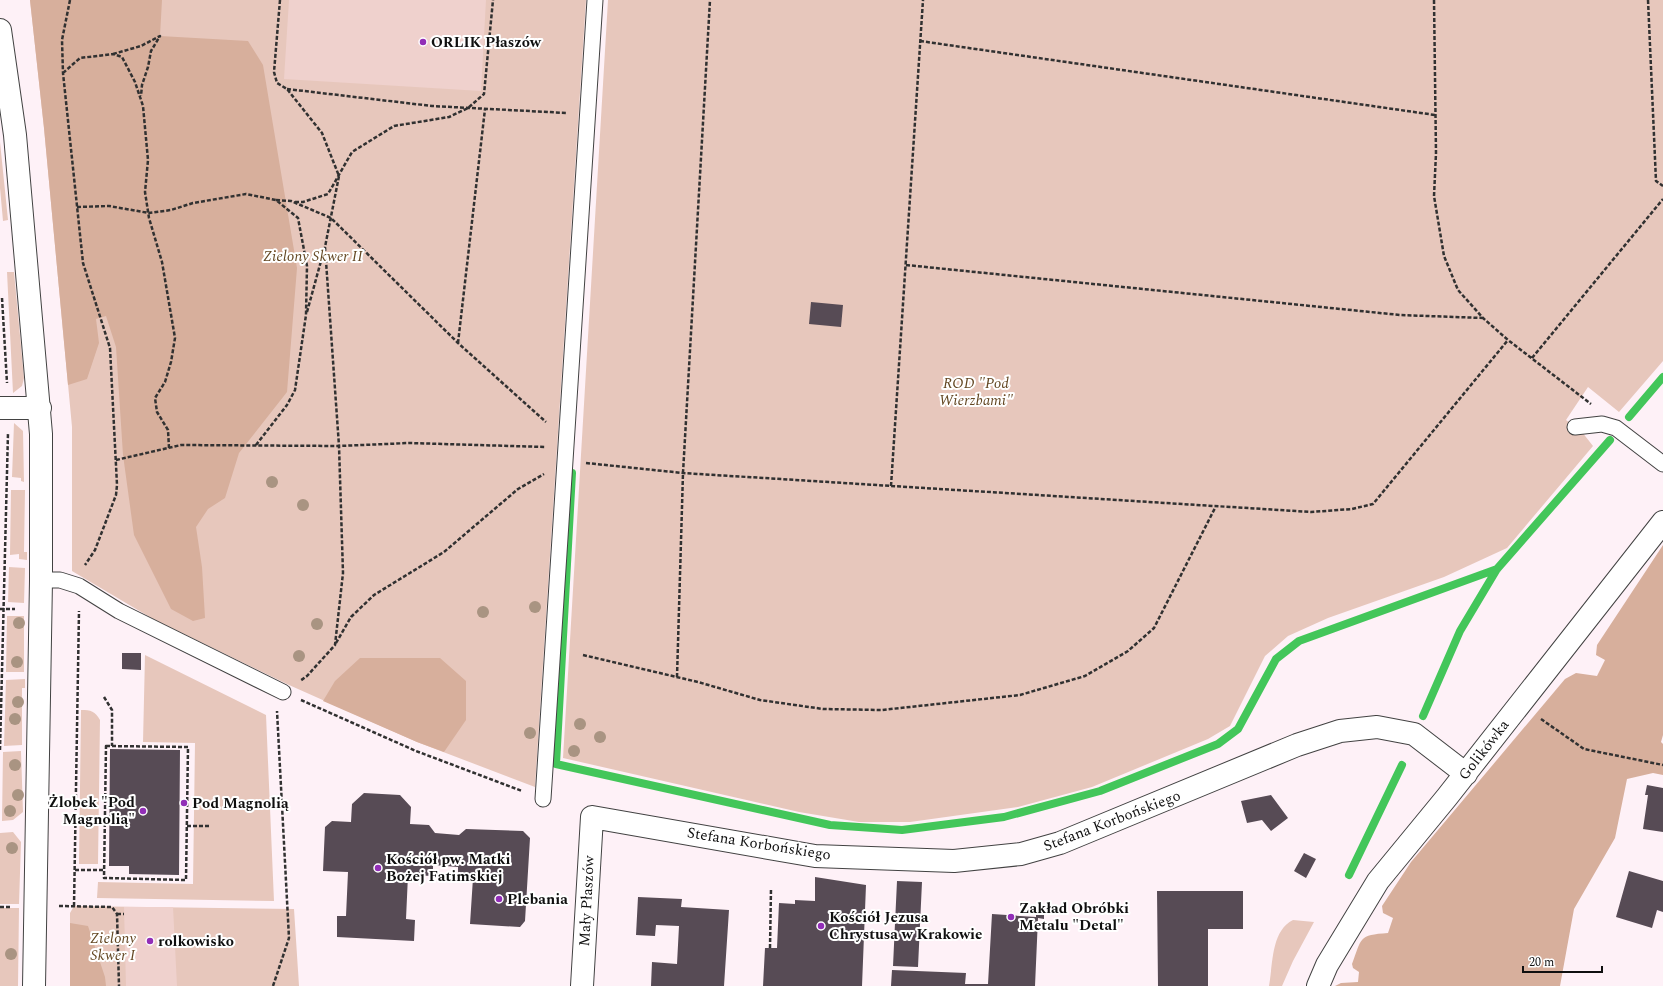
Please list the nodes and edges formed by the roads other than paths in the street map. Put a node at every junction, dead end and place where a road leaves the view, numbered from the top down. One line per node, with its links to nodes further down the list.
1 (595, 0): 11 (lane)
2 (0, 30): 4 (street)
3 (0, 408): 4 (street)
4 (40, 408): 8 (street)
5 (1575, 427): 6 (lane)
6 (1663, 464)
7 (1663, 522): 10 (street, Golikówka)
8 (41, 580): 9 (lane); 13 (street)
9 (283, 692)
10 (1466, 774): 12 (street, Stefana Korbońskiego); 15 (street, Golikówka)
11 (543, 798)
12 (592, 817): 14 (street, Mały Płaszów)
13 (34, 986)
14 (582, 986)
15 (1318, 986)

